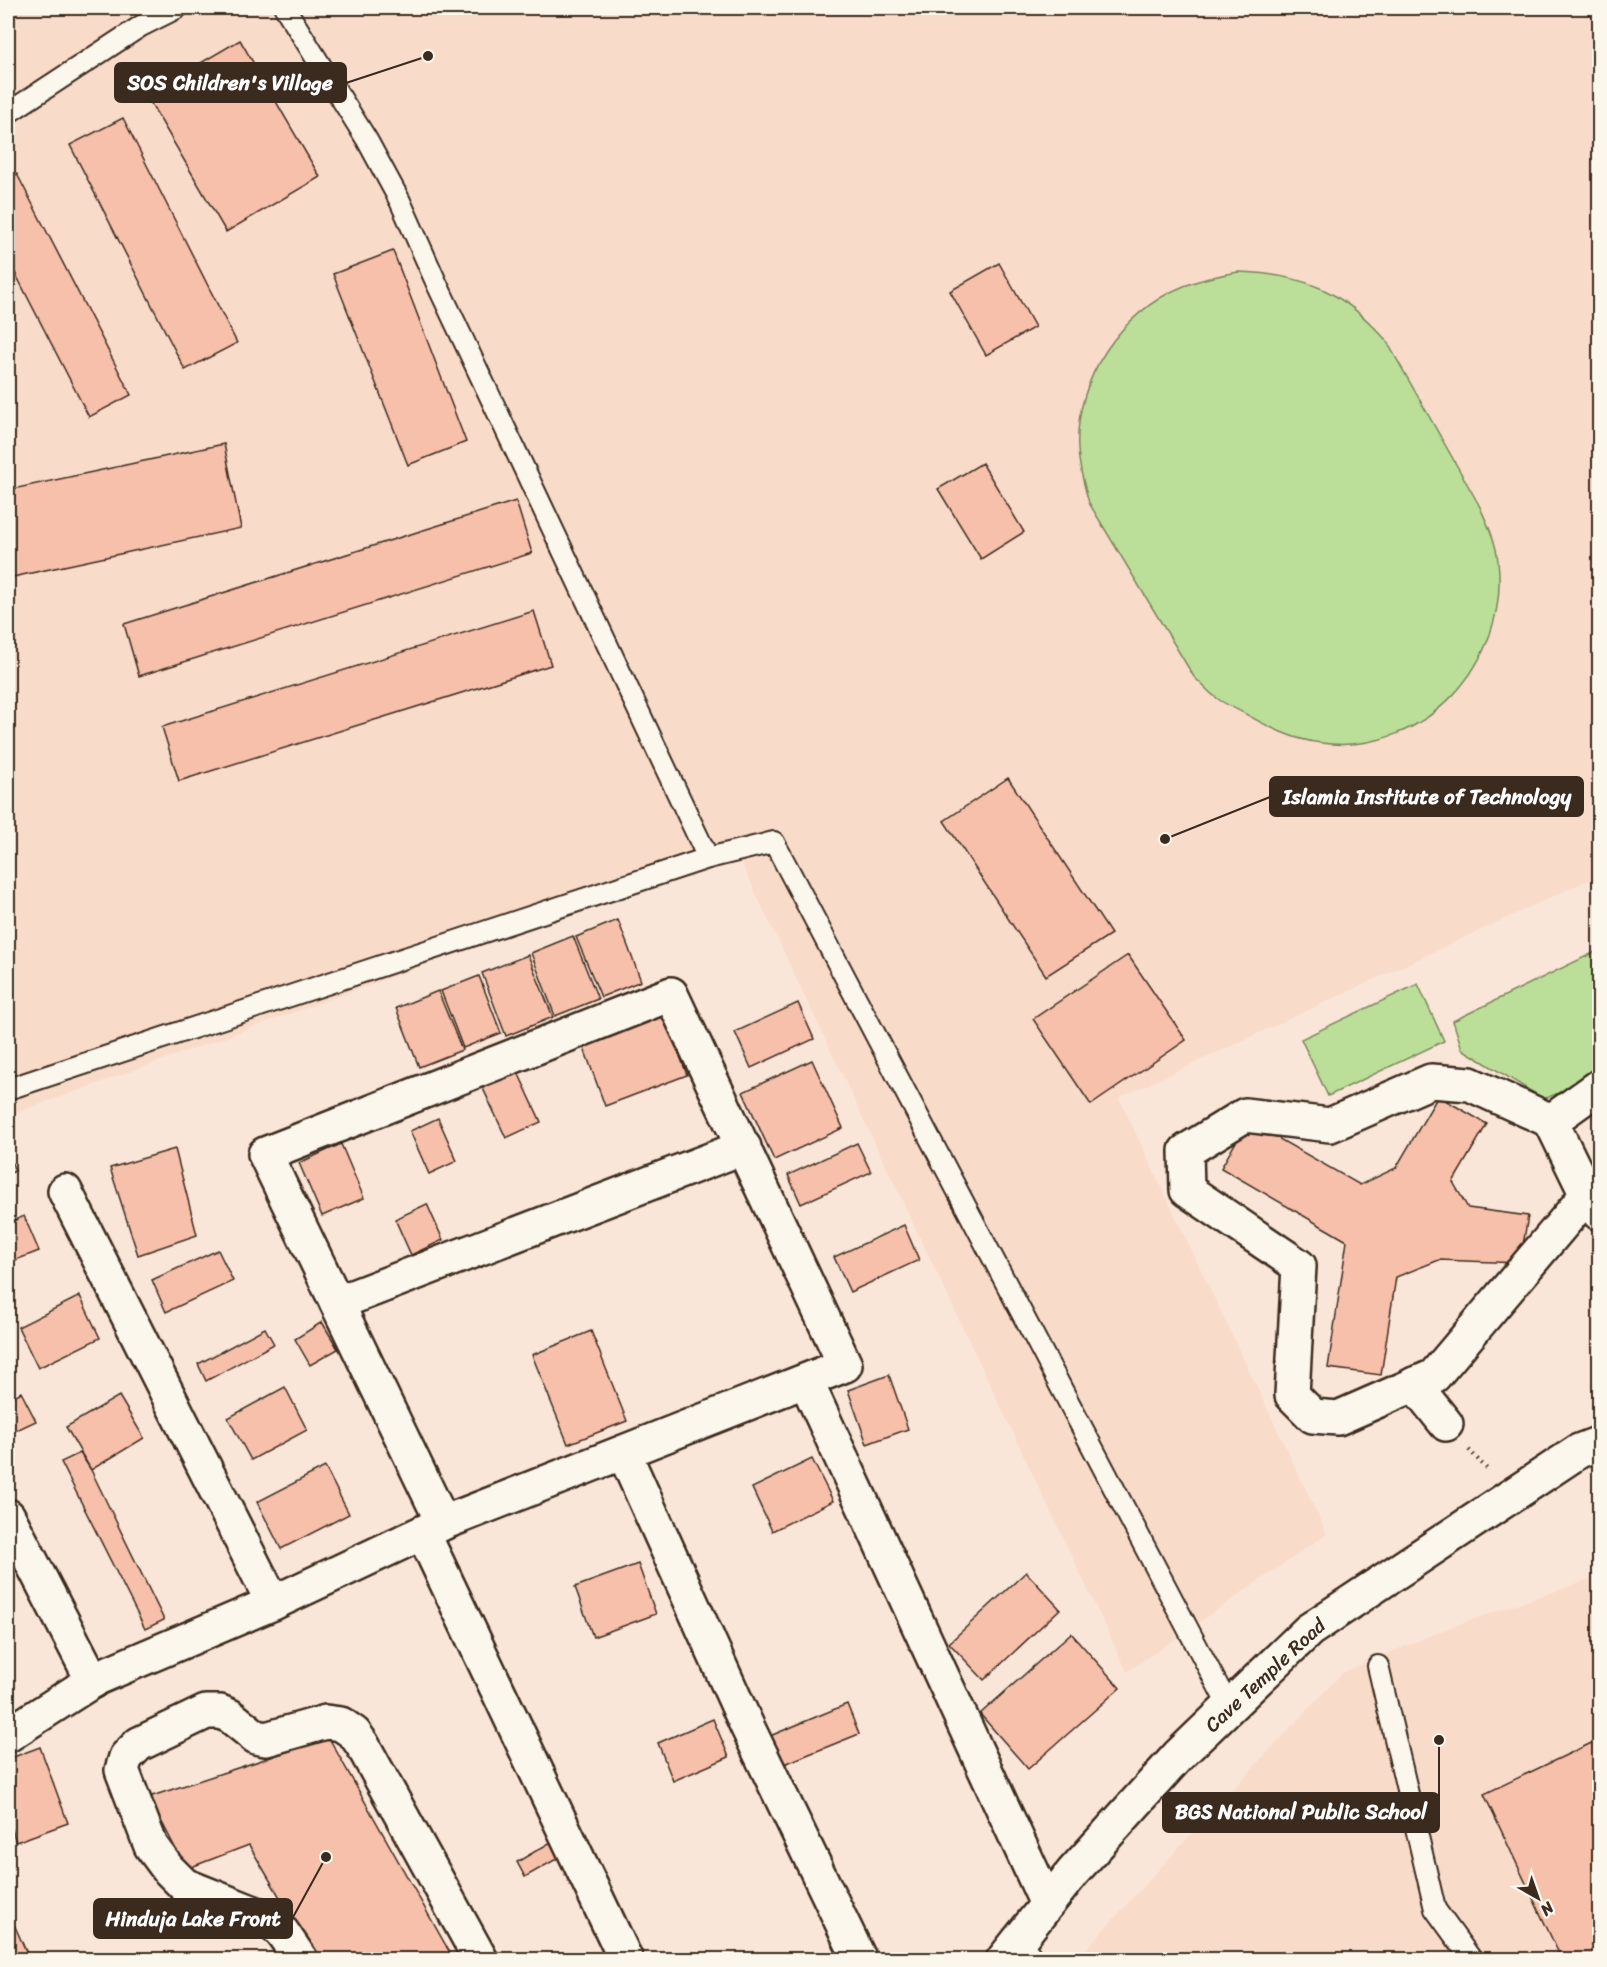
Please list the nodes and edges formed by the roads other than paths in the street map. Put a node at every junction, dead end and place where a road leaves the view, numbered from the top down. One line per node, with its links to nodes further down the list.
1 (177, 8): 3 (lane)
2 (285, 8): 4 (lane)
3 (8, 113)
4 (708, 858): 6 (lane); 23 (lane)
5 (1599, 1086): 7 (street)
6 (8, 1089)
7 (1551, 1121): 10 (street); 13 (street)
8 (744, 1147): 11 (street); 11 (street); 12 (street)
9 (64, 1191): 20 (street)
10 (1595, 1198): 13 (street)
11 (337, 1303): 19 (street)
12 (806, 1381): 17 (street); 25 (street)
13 (1414, 1384): 15 (street)
14 (1599, 1423): 16 (street, Cave Temple Road)
15 (1446, 1424)
16 (1589, 1447): 23 (street, Cave Temple Road)
17 (624, 1453): 19 (street); 30 (street)
18 (8, 1516): 22 (street)
19 (433, 1528): 20 (street); 29 (street)
20 (273, 1603): 22 (street)
21 (1378, 1666): 31 (lane)
22 (93, 1681): 24 (street)
23 (1229, 1707): 25 (street, Cave Temple Road)
24 (8, 1735)
25 (1047, 1904): 26 (street, Cave Temple Road)
26 (1018, 1953)
27 (301, 1959): 28 (street)
28 (481, 1959)
29 (626, 1959)
30 (860, 1959)
31 (1472, 1959)

